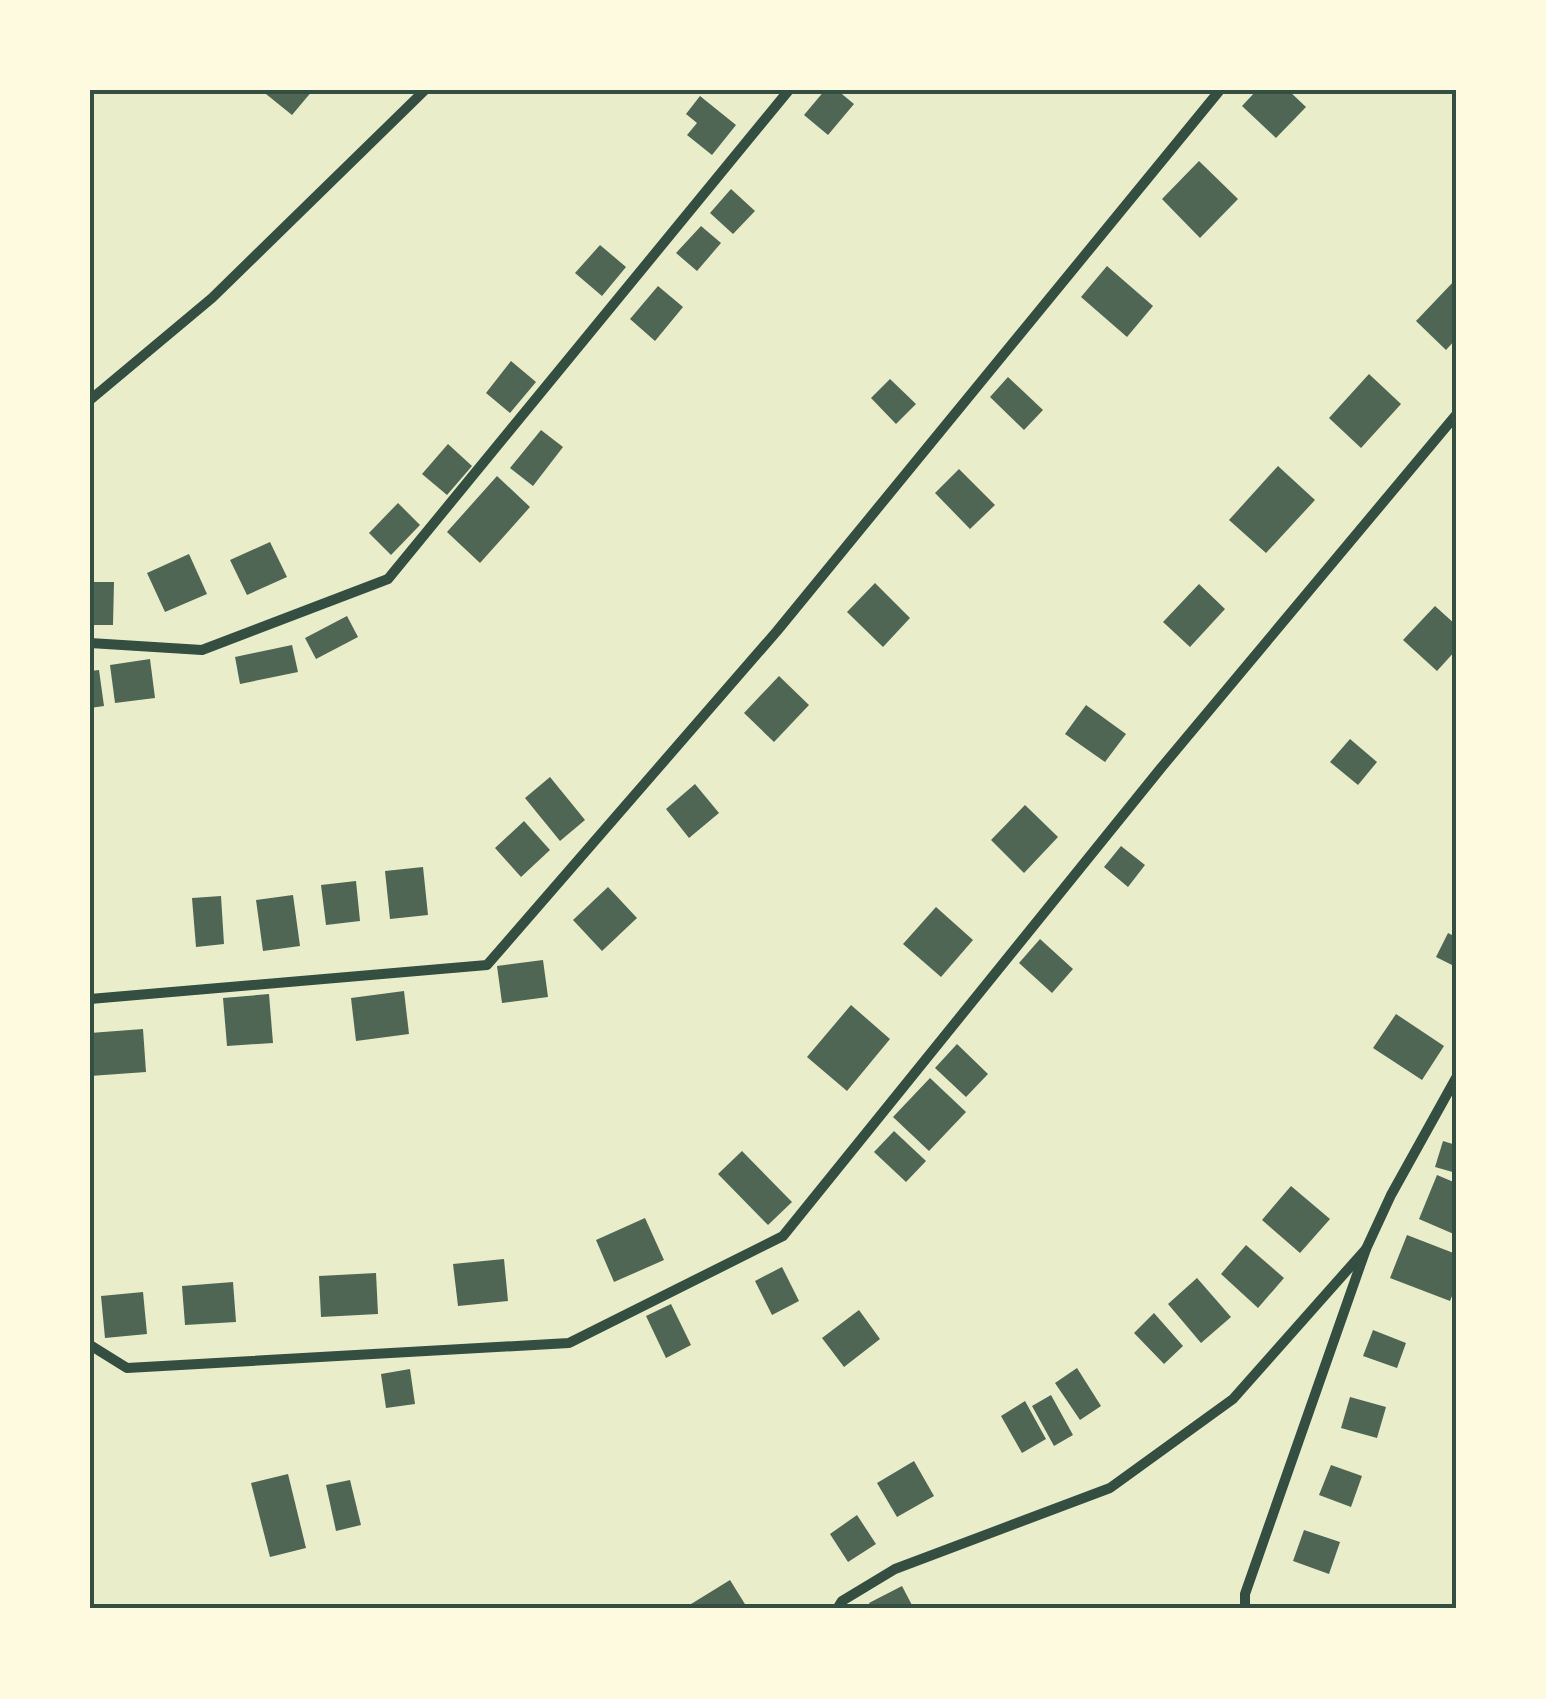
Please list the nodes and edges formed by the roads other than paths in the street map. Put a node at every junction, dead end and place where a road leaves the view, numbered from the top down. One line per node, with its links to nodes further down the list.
1 (425, 90): 4 (street)
2 (789, 90): 6 (street)
3 (1220, 90): 7 (street)
4 (90, 400)
5 (1456, 415): 10 (street)
6 (90, 643)
7 (90, 999)
8 (1456, 1078): 9 (street)
9 (1366, 1249): 11 (street); 12 (street)
10 (90, 1345)
11 (837, 1609)
12 (1245, 1609)

